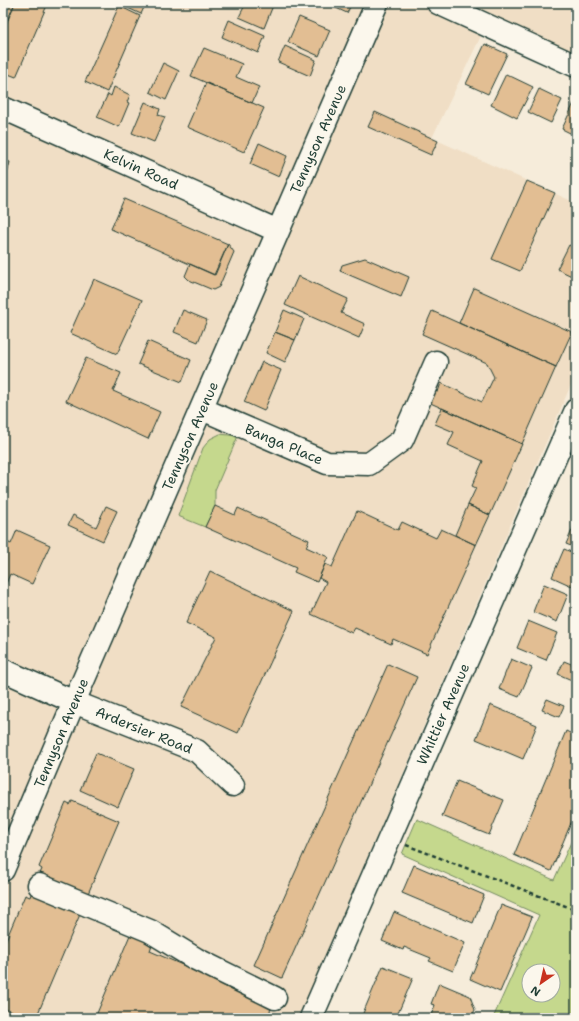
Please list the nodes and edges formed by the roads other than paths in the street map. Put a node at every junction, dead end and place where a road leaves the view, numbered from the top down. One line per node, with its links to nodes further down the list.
1 (377, 3): 5 (street, Tennyson Avenue)
2 (438, 3): 3 (street)
3 (576, 66)
4 (3, 108): 5 (street, Kelvin Road)
5 (278, 231): 7 (street, Tennyson Avenue)
6 (436, 362): 7 (street, Banga Place)
7 (202, 409): 10 (street, Tennyson Avenue)
8 (576, 410): 15 (street, Whittier Avenue)
9 (3, 670): 10 (street, Ardersier Road)
10 (74, 702): 11 (street, Ardersier Road); 12 (street, Tennyson Avenue)
11 (233, 785)
12 (3, 870)
13 (39, 885): 14 (street)
14 (276, 998)
15 (311, 1018)

